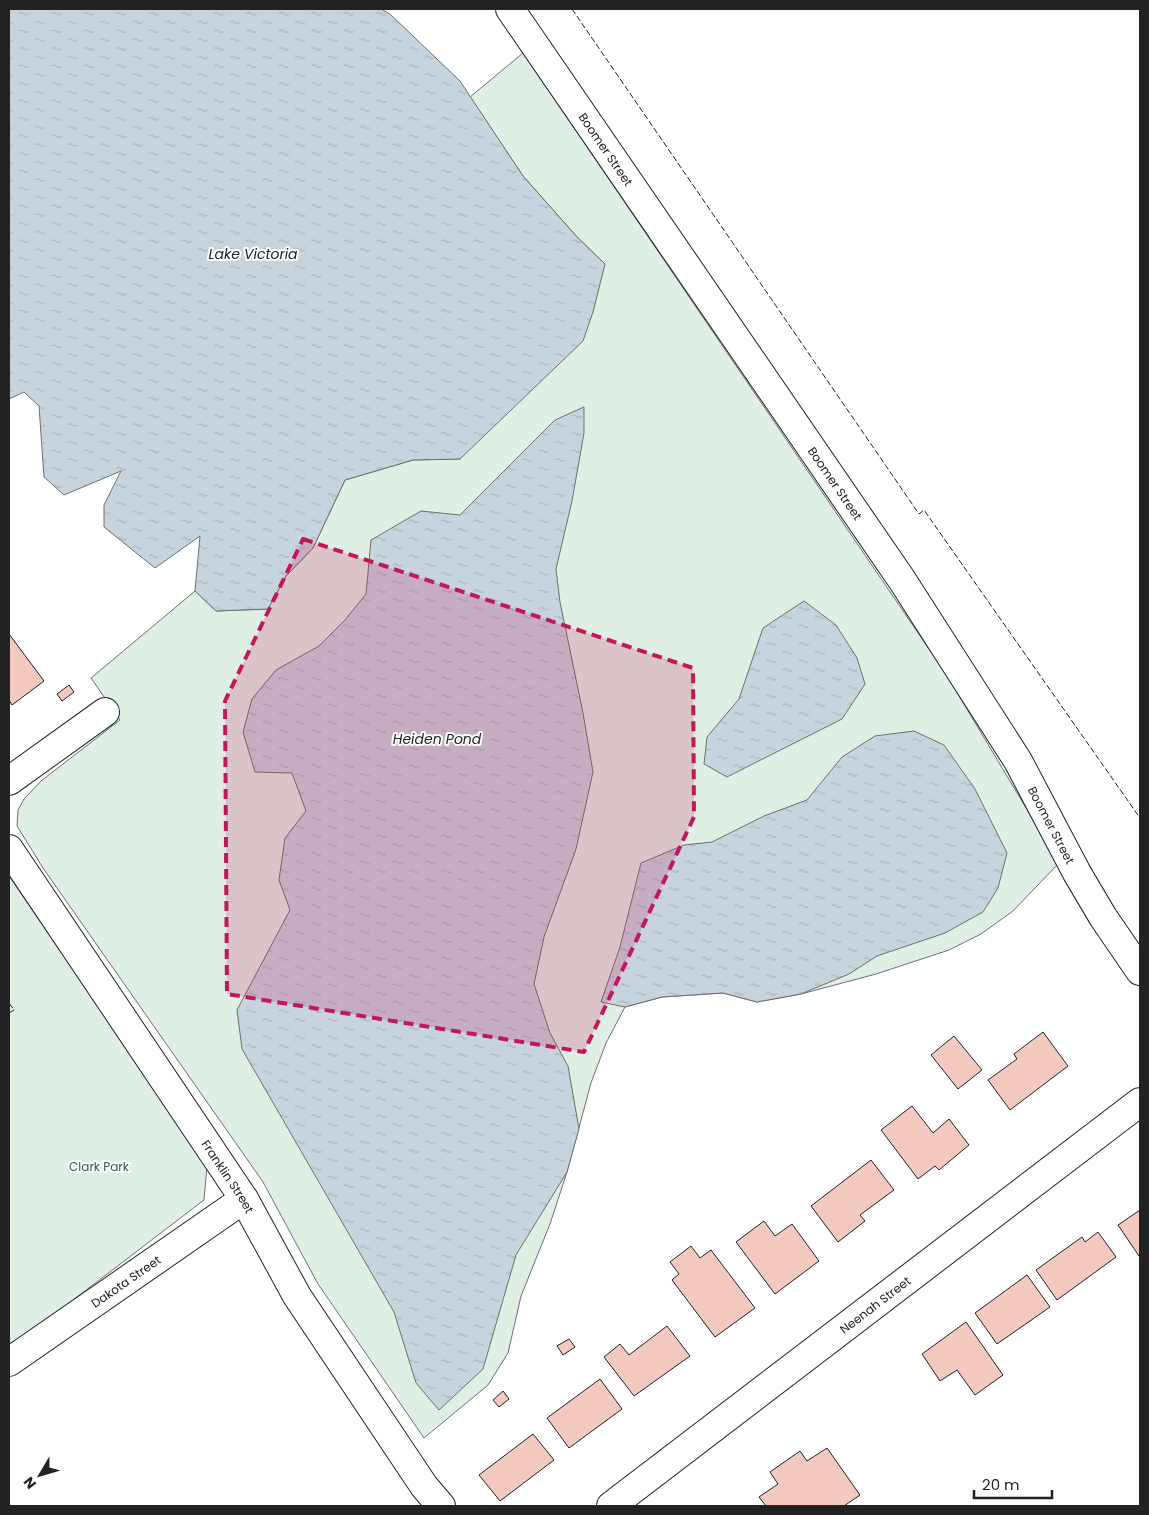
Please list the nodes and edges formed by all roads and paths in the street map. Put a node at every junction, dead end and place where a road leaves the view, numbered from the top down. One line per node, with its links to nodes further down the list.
1 (510, 9): 5 (street, Boomer Street)
2 (105, 712): 3 (street)
3 (9, 781)
4 (9, 849): 7 (street, Franklin Street)
5 (1140, 971)
6 (1140, 1102): 10 (street, Neenah Street)
7 (244, 1199): 8 (street, Dakota Street); 9 (street, Franklin Street)
8 (9, 1362)
9 (441, 1506)
10 (611, 1506)

